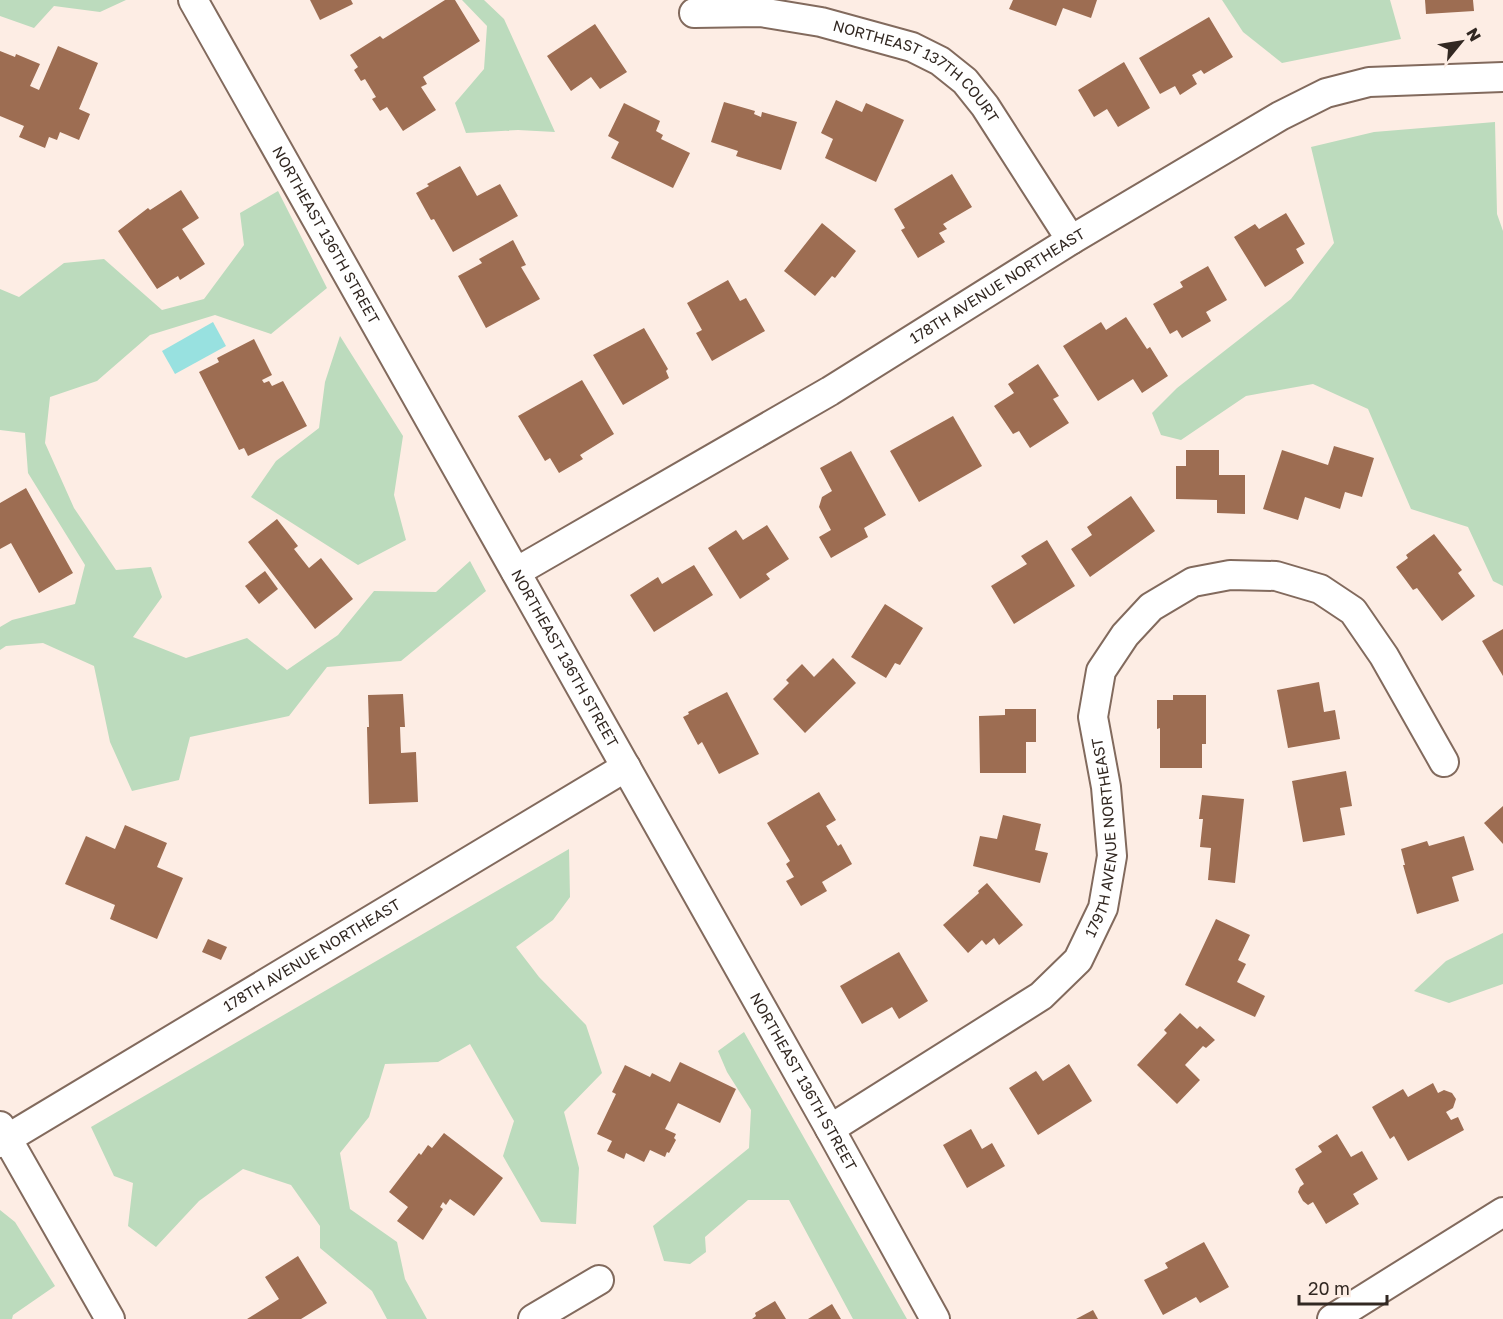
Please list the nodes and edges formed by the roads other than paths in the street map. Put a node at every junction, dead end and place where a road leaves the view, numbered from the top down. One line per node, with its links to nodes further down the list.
1 (193, 0): 5 (street, NORTHEAST 136TH STREET)
2 (693, 13): 4 (street, NORTHEAST 137TH COURT)
3 (1503, 77): 4 (street, 178TH AVENUE NORTHEAST)
4 (1071, 240): 5 (street, 178TH AVENUE NORTHEAST)
5 (516, 572): 7 (street, NORTHEAST 136TH STREET)
6 (1444, 762): 8 (street, 179TH AVENUE NORTHEAST)
7 (626, 767): 8 (street, NORTHEAST 136TH STREET); 9 (street, 178TH AVENUE NORTHEAST)
8 (830, 1129): 14 (street, NORTHEAST 136TH STREET)
9 (2, 1136): 12 (street)
10 (1503, 1212): 15 (street)
11 (599, 1280): 13 (street)
12 (110, 1319)
13 (533, 1319)
14 (934, 1319)
15 (1332, 1319)

